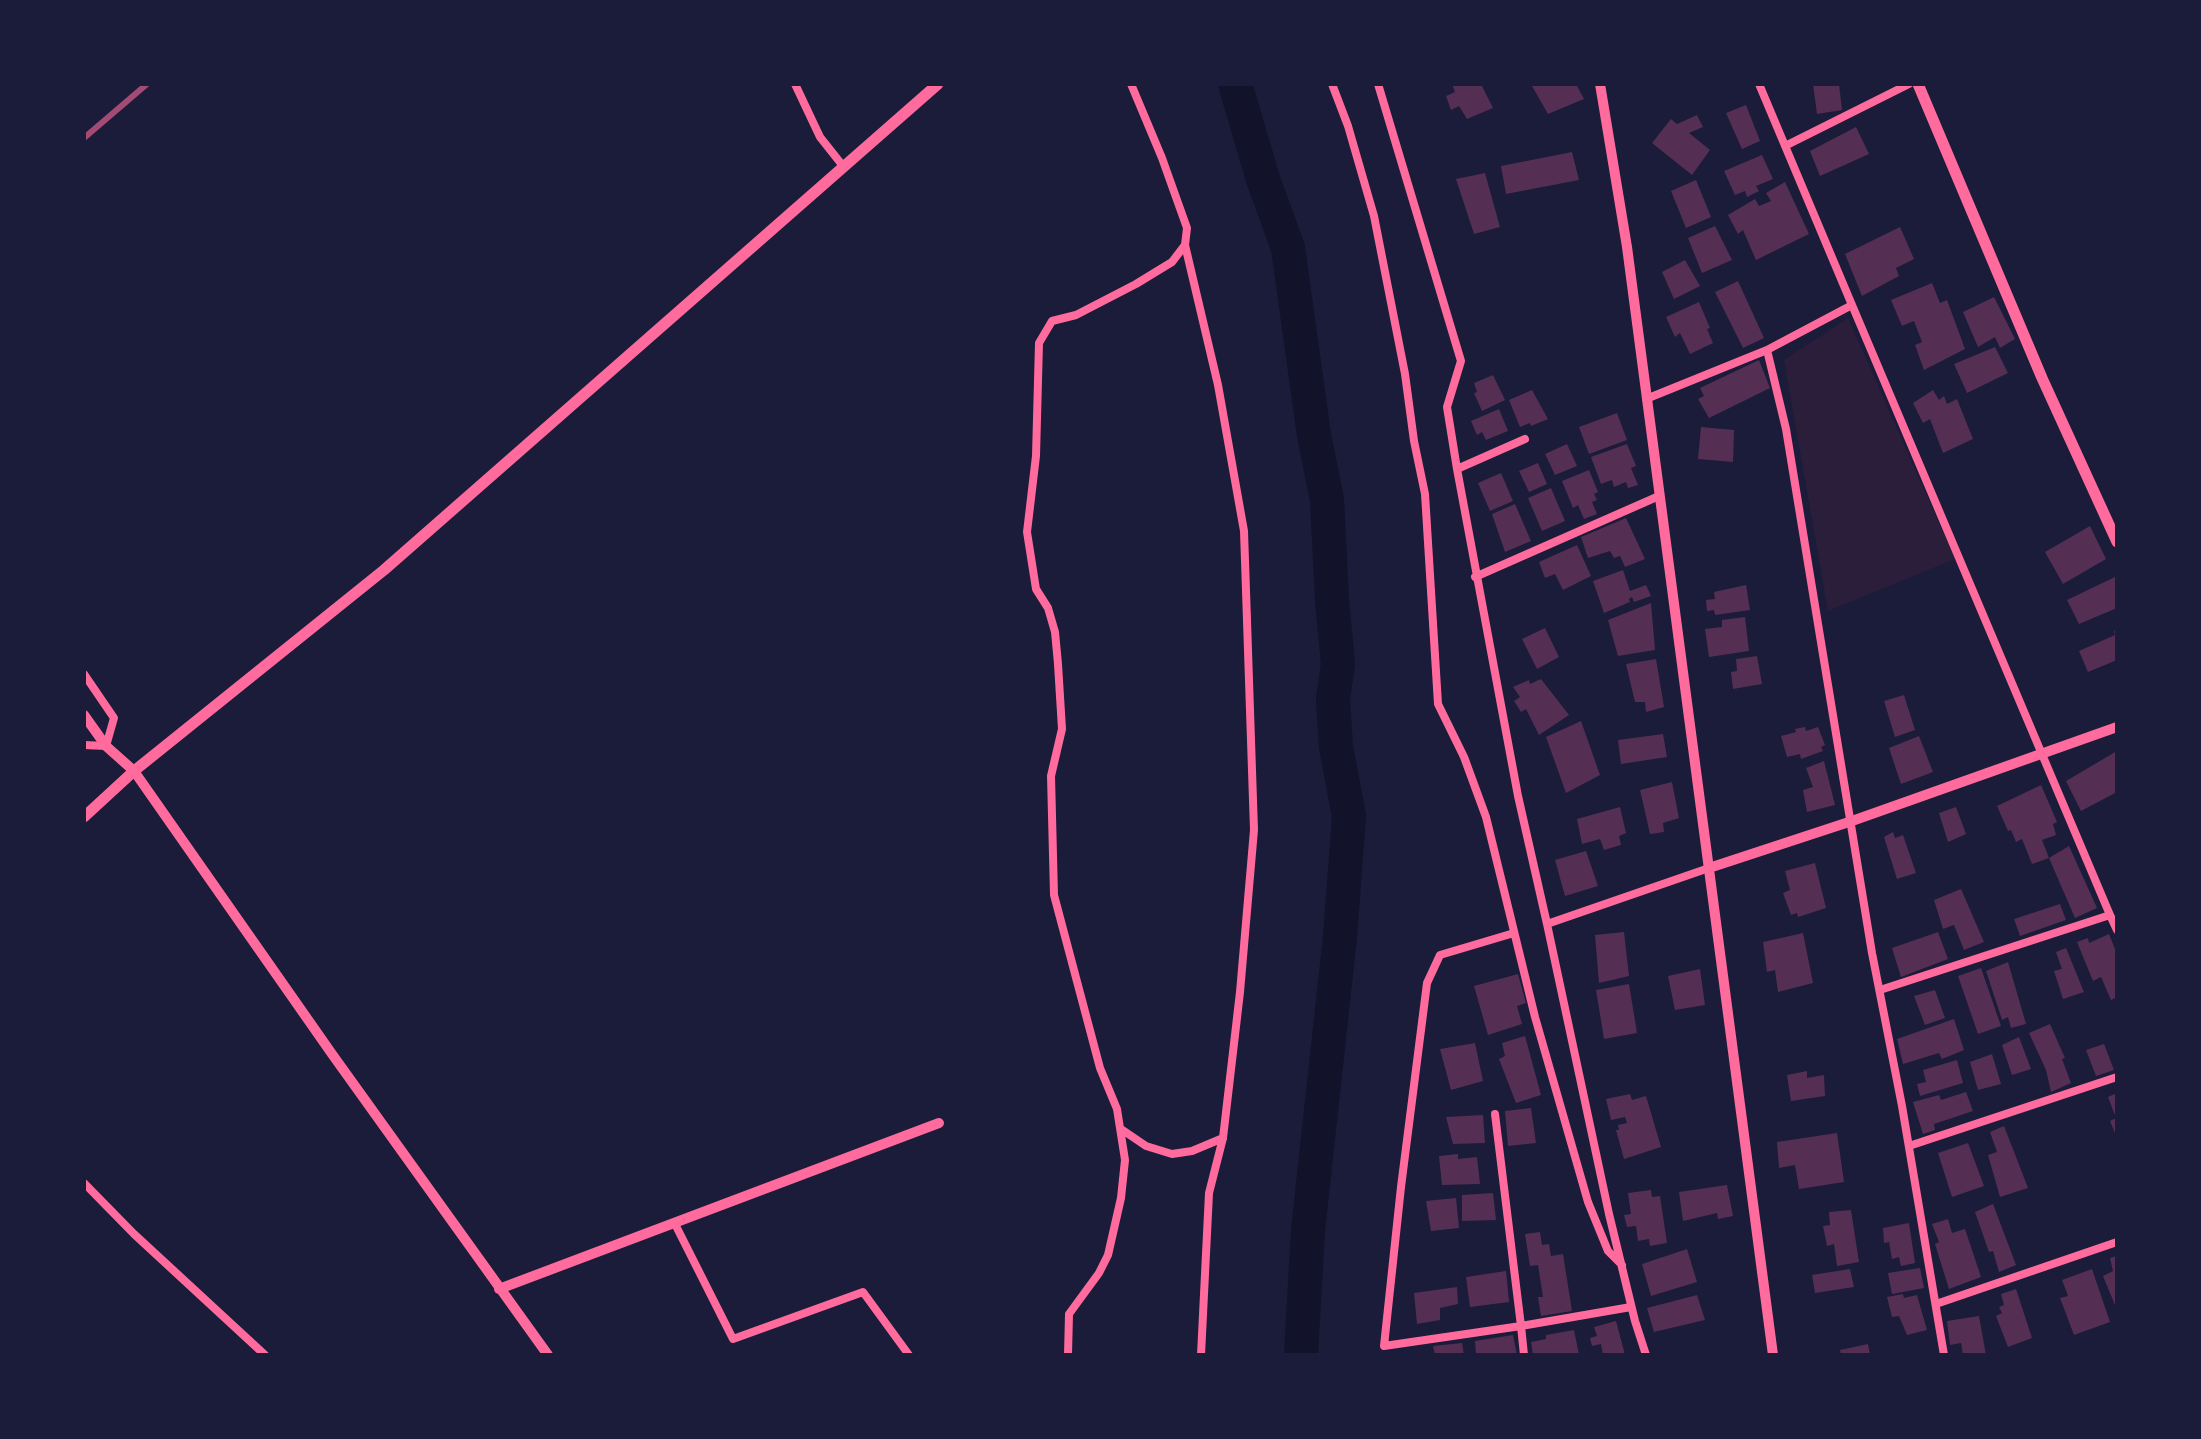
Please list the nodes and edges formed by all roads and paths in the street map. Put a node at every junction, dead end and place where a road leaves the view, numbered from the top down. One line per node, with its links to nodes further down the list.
1 (795, 84): 11 (street)
2 (938, 84): 11 (main road)
3 (1131, 84): 12 (street)
4 (1332, 84): 34 (street)
5 (1378, 84): 17 (street)
6 (1600, 84): 15 (street)
7 (1759, 84): 10 (street)
8 (1909, 84): 10 (street)
9 (1918, 84): 19 (main road)
10 (1785, 146): 13 (street)
11 (843, 166): 27 (main road)
12 (1185, 245): 39 (street); 40 (street)
13 (1852, 305): 14 (street); 26 (street)
14 (1767, 350): 15 (street); 29 (street)
15 (1646, 399): 18 (street)
16 (1525, 439): 17 (street)
17 (1457, 469): 20 (street)
18 (1659, 496): 20 (street); 30 (street)
19 (2117, 542)
20 (1475, 577): 32 (street)
21 (84, 674): 25 (street)
22 (84, 715): 25 (street)
23 (2117, 727): 26 (street)
24 (84, 745): 25 (street)
25 (106, 746): 27 (street)
26 (2042, 755): 29 (street); 31 (street)
27 (134, 771): 28 (main road); 46 (street)
28 (84, 817)
29 (1852, 821): 30 (street); 35 (street)
30 (1709, 868): 32 (street); 58 (street)
31 (2110, 915): 33 (street); 35 (street)
32 (1547, 924): 45 (street)
33 (2117, 930)
34 (1514, 933): 45 (street); 50 (street)
35 (1880, 990): 41 (street)
36 (2117, 1077): 41 (street)
37 (1495, 1114): 49 (street)
38 (939, 1123): 43 (street)
39 (1121, 1129): 40 (street); 54 (street)
40 (1223, 1138): 55 (street)
41 (1909, 1146): 47 (street)
42 (84, 1183): 51 (street)
43 (675, 1224): 46 (street); 53 (street)
44 (2117, 1242): 47 (street)
45 (1622, 1265): 48 (street)
46 (499, 1289): 52 (street)
47 (1936, 1304): 59 (street)
48 (1631, 1307): 49 (street); 57 (street)
49 (1521, 1326): 50 (street); 56 (street)
50 (1384, 1351)
51 (265, 1355)
52 (548, 1355)
53 (909, 1355)
54 (1068, 1355)
55 (1201, 1355)
56 (1524, 1355)
57 (1646, 1355)
58 (1773, 1355)
59 (1944, 1355)

